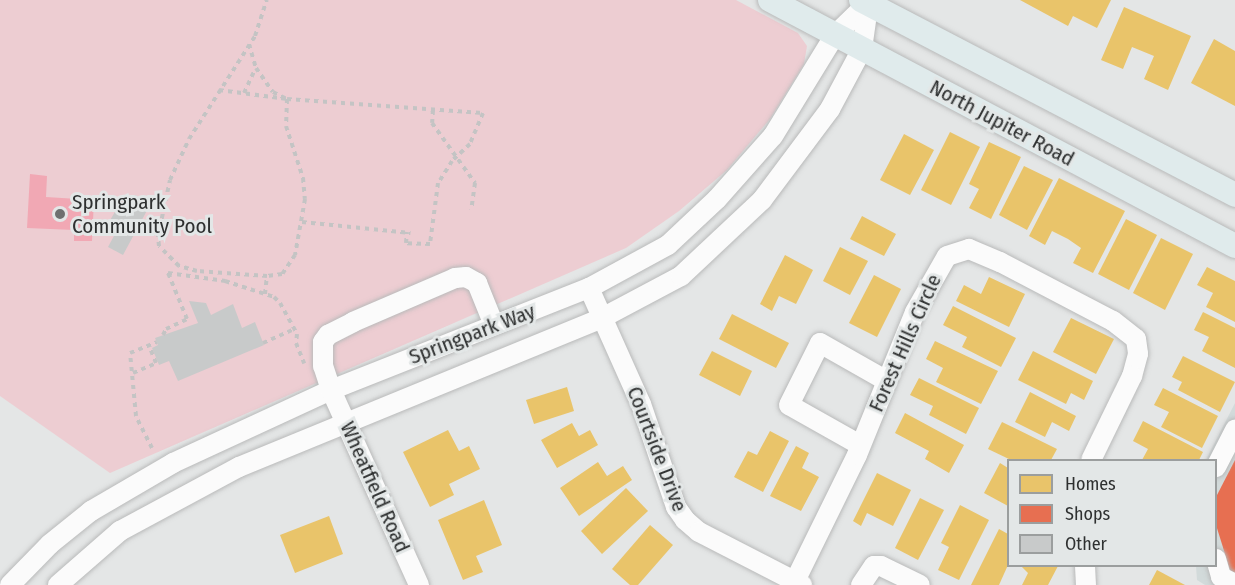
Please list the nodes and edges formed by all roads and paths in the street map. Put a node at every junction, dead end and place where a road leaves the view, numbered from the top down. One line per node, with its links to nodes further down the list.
1 (267, 0): 5 (path)
2 (770, 0): 4 (main road, North Jupiter Road)
3 (866, 1): 4 (street, Springpark Way); 6 (street, Springpark Way); 13 (main road, North Jupiter Road)
4 (835, 35): 6 (main road, North Jupiter Road); 18 (street, Springpark Way)
5 (249, 44): 7 (path); 8 (path)
6 (862, 49): 16 (main road, North Jupiter Road); 20 (street, Springpark Way)
7 (256, 68): 9 (path); 10 (path)
8 (219, 90): 9 (path); 17 (path)
9 (244, 93): 10 (path)
10 (287, 99): 11 (path); 15 (path)
11 (433, 110): 12 (path); 12 (path)
12 (456, 157): 14 (path); 15 (path)
13 (1235, 195)
14 (471, 210)
15 (302, 222): 17 (path)
16 (1235, 246)
17 (267, 276): 19 (path)
18 (589, 288): 20 (street, Courtside Drive); 21 (street, Springpark Way)
19 (265, 294): 22 (path); 23 (path)
20 (602, 318): 31 (street, Springpark Way); 39 (street, Courtside Drive)
21 (494, 325): 30 (street, Springpark Way); 30 (street, Wheatfield Road)
22 (295, 329): 25 (path); 27 (path)
23 (163, 335)
24 (157, 342): 26 (path)
25 (263, 343)
26 (149, 346): 28 (path); 28 (path)
27 (306, 369)
28 (133, 373): 34 (path)
29 (887, 381): 33 (street, Forest Hills Circle); 33 (street); 35 (street, Forest Hills Circle)
30 (331, 390): 31 (street, Wheatfield Road); 41 (street, Springpark Way)
31 (345, 422): 42 (street, Springpark Way); 43 (street, Wheatfield Road)
32 (1235, 430): 36 (street)
33 (860, 445): 39 (street, Forest Hills Circle)
34 (152, 448)
35 (1091, 459)
36 (1217, 463)
37 (1217, 565): 40 (street)
38 (1085, 567): 46 (street)
39 (798, 583)
40 (1235, 584)
41 (10, 585)
42 (58, 585)
43 (419, 585)
44 (861, 585): 45 (street)
45 (920, 585)
46 (1086, 585)

